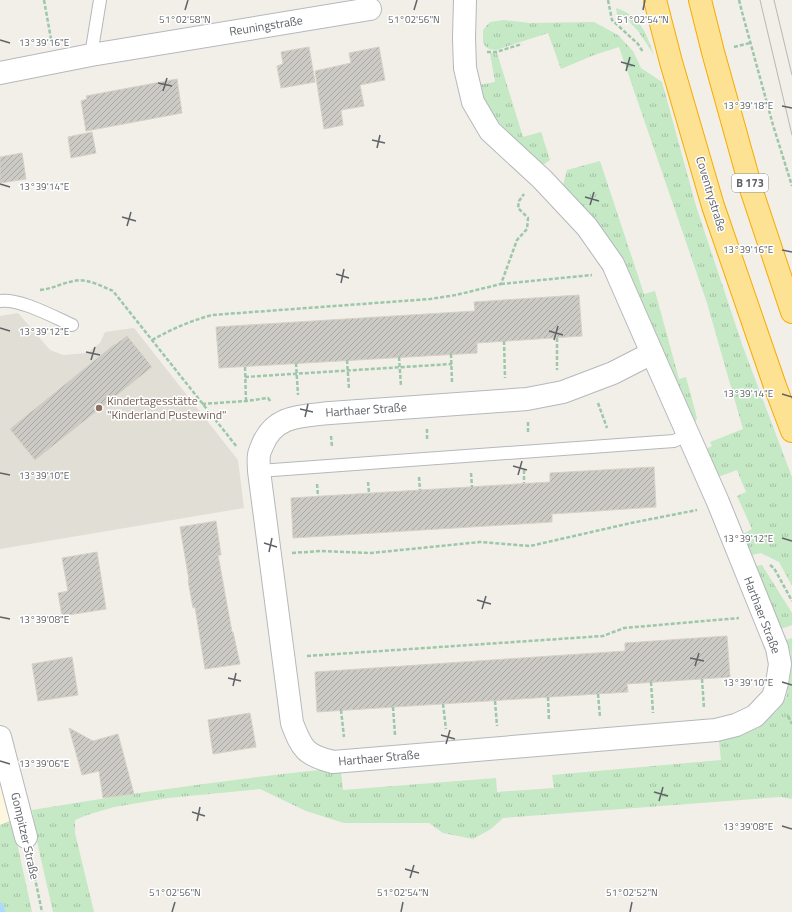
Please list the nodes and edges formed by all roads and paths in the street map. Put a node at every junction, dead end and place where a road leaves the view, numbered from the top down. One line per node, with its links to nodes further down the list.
1 (44, 0): 11 (path)
2 (100, 0): 10 (lane)
3 (466, 0): 9 (street, Harthaer Straße)
4 (655, 0): 44 (highway, Coventrystraße)
5 (700, 0): 19 (highway, B 173)
6 (739, 0): 13 (path)
7 (370, 10): 10 (street, Reuningstraße)
8 (522, 44): 9 (path)
9 (465, 52): 24 (street, Harthaer Straße)
10 (91, 55): 11 (street, Reuningstraße)
11 (55, 62): 12 (street, Reuningstraße)
12 (0, 73)
13 (792, 186)
14 (526, 192): 16 (path)
15 (593, 275): 16 (path)
16 (501, 284): 22 (path)
17 (0, 301): 18 (lane)
18 (20, 303): 20 (lane); 22 (path)
19 (792, 312)
20 (72, 324)
21 (556, 338): 32 (path)
22 (152, 340): 42 (path)
23 (504, 341): 36 (path)
24 (652, 353): 45 (street, Harthaer Straße); 47 (street, Harthaer Straße)
25 (451, 354): 29 (path)
26 (400, 357): 31 (path)
27 (347, 360): 33 (path)
28 (296, 363): 34 (path)
29 (452, 364): 31 (path); 37 (path)
30 (245, 367): 35 (path)
31 (400, 368): 33 (path); 38 (path)
32 (557, 368)
33 (348, 371): 34 (path); 39 (path)
34 (296, 374): 35 (path); 40 (path)
35 (245, 377): 41 (path)
36 (505, 377)
37 (452, 381)
38 (401, 383)
39 (349, 385)
40 (298, 391)
41 (246, 401): 42 (path); 43 (path)
42 (202, 404): 46 (path)
43 (273, 404)
44 (792, 431)
45 (687, 435): 47 (lane); 55 (street, Harthaer Straße)
46 (239, 450)
47 (259, 471): 51 (street, Harthaer Straße)
48 (317, 480): 49 (path)
49 (318, 496)
50 (703, 508): 51 (path)
51 (269, 554): 55 (street, Harthaer Straße)
52 (768, 563): 53 (path)
53 (792, 601)
54 (742, 617): 55 (path)
55 (283, 658)
56 (702, 679): 63 (path)
57 (651, 682): 66 (path)
58 (598, 694): 65 (path)
59 (548, 697): 67 (path)
60 (495, 701): 68 (path)
61 (443, 704): 69 (path)
62 (392, 707): 71 (path)
63 (704, 708)
64 (341, 710): 70 (path)
65 (599, 711)
66 (654, 720)
67 (549, 724)
68 (497, 727)
69 (446, 729)
70 (344, 734)
71 (395, 734)
72 (0, 737): 73 (street, Gompitzer Straße)
73 (26, 837): 74 (path, Gompitzer Straße)
74 (42, 912)

